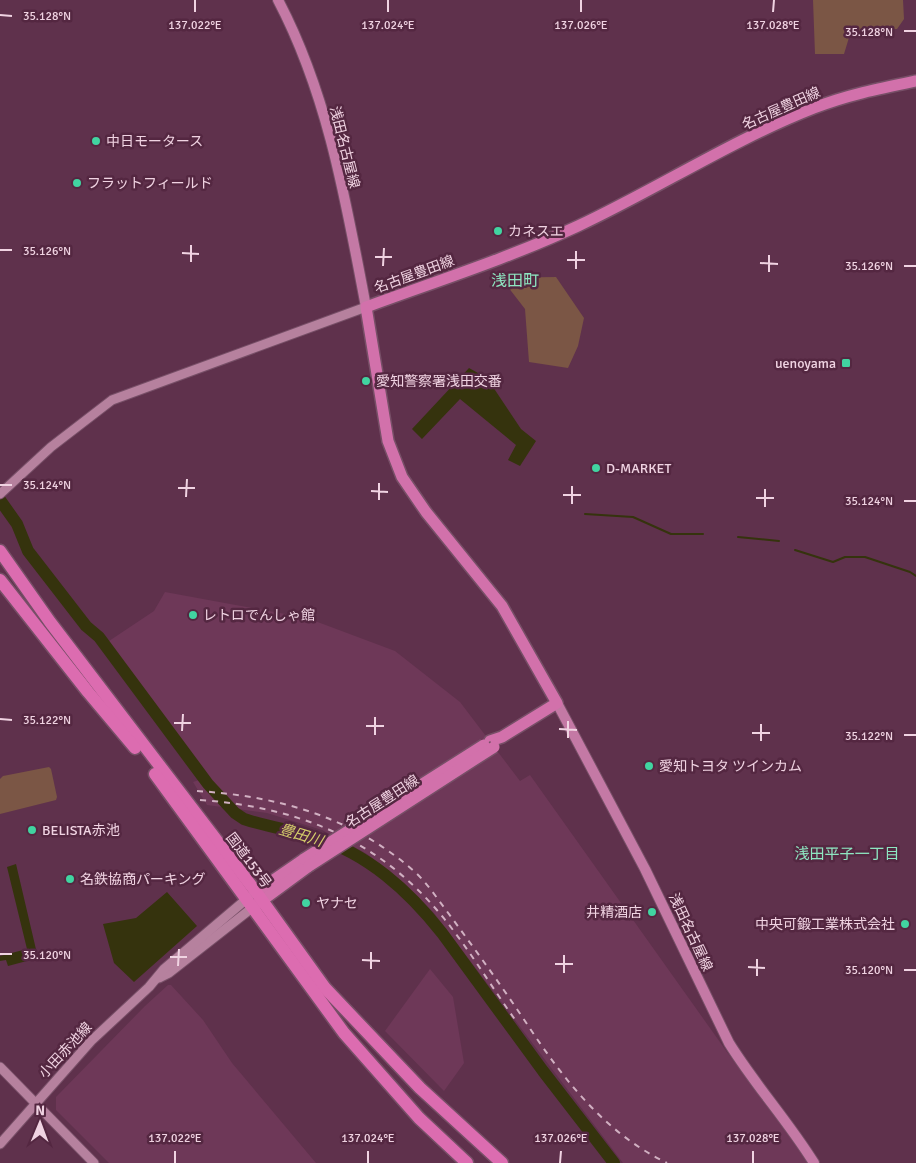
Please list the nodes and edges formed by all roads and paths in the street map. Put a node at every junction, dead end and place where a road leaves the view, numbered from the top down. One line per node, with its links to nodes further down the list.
1 (278, 0): 3 (main road, 浅田名古屋線)
2 (916, 81): 3 (main road, 名古屋豊田線)
3 (366, 307): 4 (street); 7 (main road, 名古屋豊田線)
4 (0, 494)
5 (0, 551): 8 (highway, 国道153号)
6 (0, 580): 8 (highway, 国道153号)
7 (557, 703): 8 (main road, 名古屋豊田線, bridge); 15 (main road, 浅田名古屋線)
8 (254, 900): 10 (street, 小田赤池線); 13 (highway, 国道153号); 14 (highway, 国道153号)
9 (0, 1067): 10 (street)
10 (35, 1104): 11 (street, 小田赤池線); 12 (street)
11 (0, 1144)
12 (94, 1163)
13 (466, 1163)
14 (502, 1163)
15 (814, 1163)

